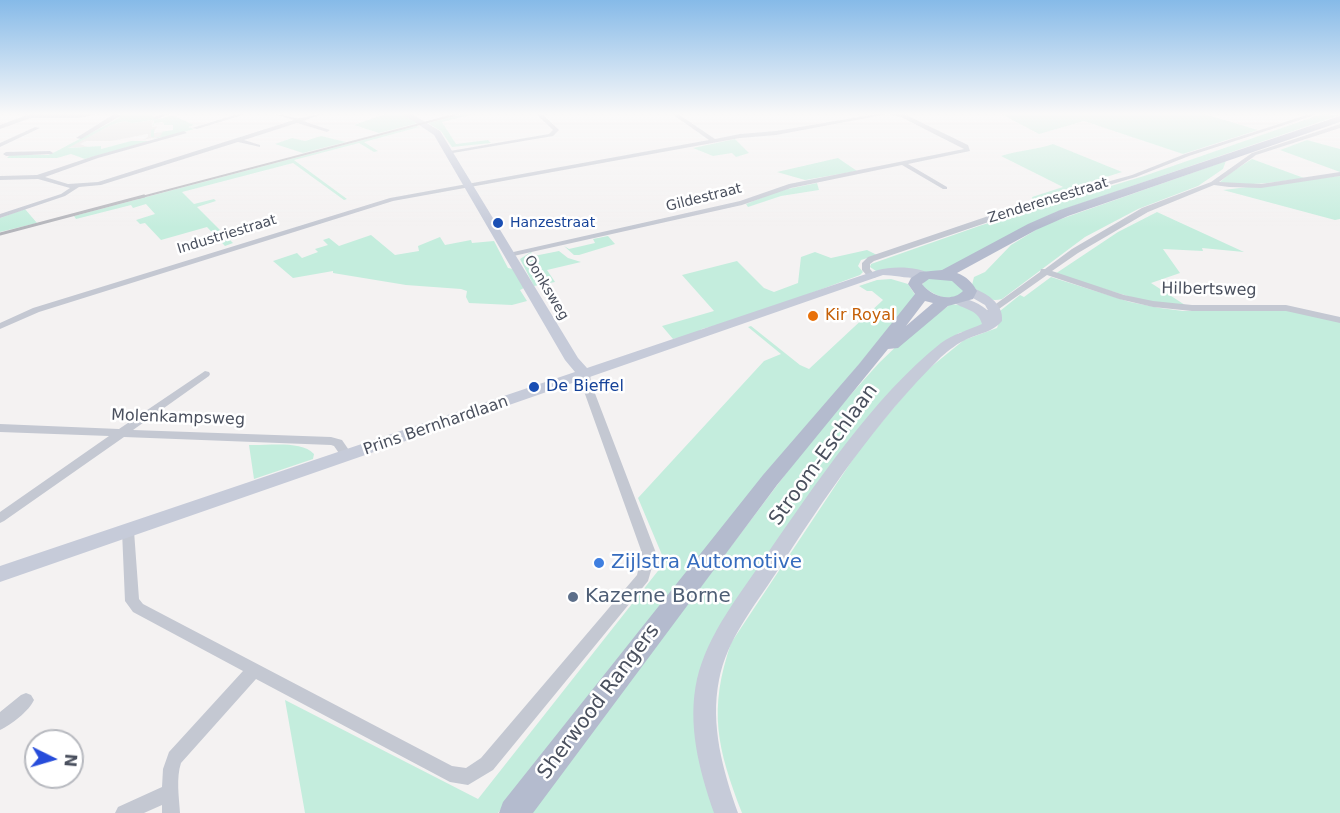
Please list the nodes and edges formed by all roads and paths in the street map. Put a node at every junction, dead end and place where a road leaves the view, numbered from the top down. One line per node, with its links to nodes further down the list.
1 (115, 152): 14 (street)
2 (200, 152): 18 (street)
3 (447, 152): 17 (main road, Oonksweg)
4 (654, 152): 17 (street)
5 (959, 152): 12 (street, Gildestraat)
6 (1197, 152): 25 (street, Zenderensestraat)
7 (1243, 152): 21 (main road, Zenderensestraat)
8 (1260, 152): 16 (street)
9 (3, 153): 10 (street); 11 (street)
10 (50, 153)
11 (0, 162)
12 (904, 164): 19 (street); 22 (street, Gildestraat)
13 (1340, 174): 16 (street)
14 (38, 177): 15 (street); 18 (street)
15 (0, 178)
16 (1213, 183): 23 (street)
17 (466, 185): 22 (main road, Oonksweg); 30 (street, Industriestraat)
18 (76, 187): 20 (street)
19 (945, 188)
20 (0, 216)
21 (1010, 240): 24 (main road, Zenderensestraat); 27 (main road, Zenderensestraat)
22 (509, 255): 33 (main road, Oonksweg)
23 (1044, 271): 28 (street); 29 (street, Hilbertsweg)
24 (944, 275): 26 (main road); 27 (main road)
25 (872, 276): 26 (main road, Prins Bernhardlaan); 33 (main road, Prins Bernhardlaan)
26 (921, 284): 27 (main road); 31 (main road, Sherwood Rangers)
27 (960, 294): 28 (main road); 31 (main road, Sherwood Rangers)
28 (990, 316): 47 (main road, Stroom-Eschlaan)
29 (1340, 320)
30 (0, 326)
31 (865, 368): 46 (main road, Sherwood Rangers)
32 (205, 374): 35 (street)
33 (585, 374): 36 (main road, Prins Bernhardlaan); 40 (street)
34 (0, 428): 35 (street, Molenkampsweg)
35 (122, 433): 36 (street, Molenkampsweg); 37 (street)
36 (347, 456): 38 (main road, Prins Bernhardlaan)
37 (0, 518)
38 (128, 531): 39 (main road, Prins Bernhardlaan); 40 (street)
39 (0, 574)
40 (254, 670): 43 (street)
41 (26, 700): 42 (street)
42 (0, 722)
43 (170, 792): 44 (street); 45 (street)
44 (124, 813)
45 (171, 813)
46 (514, 813)
47 (726, 813)

